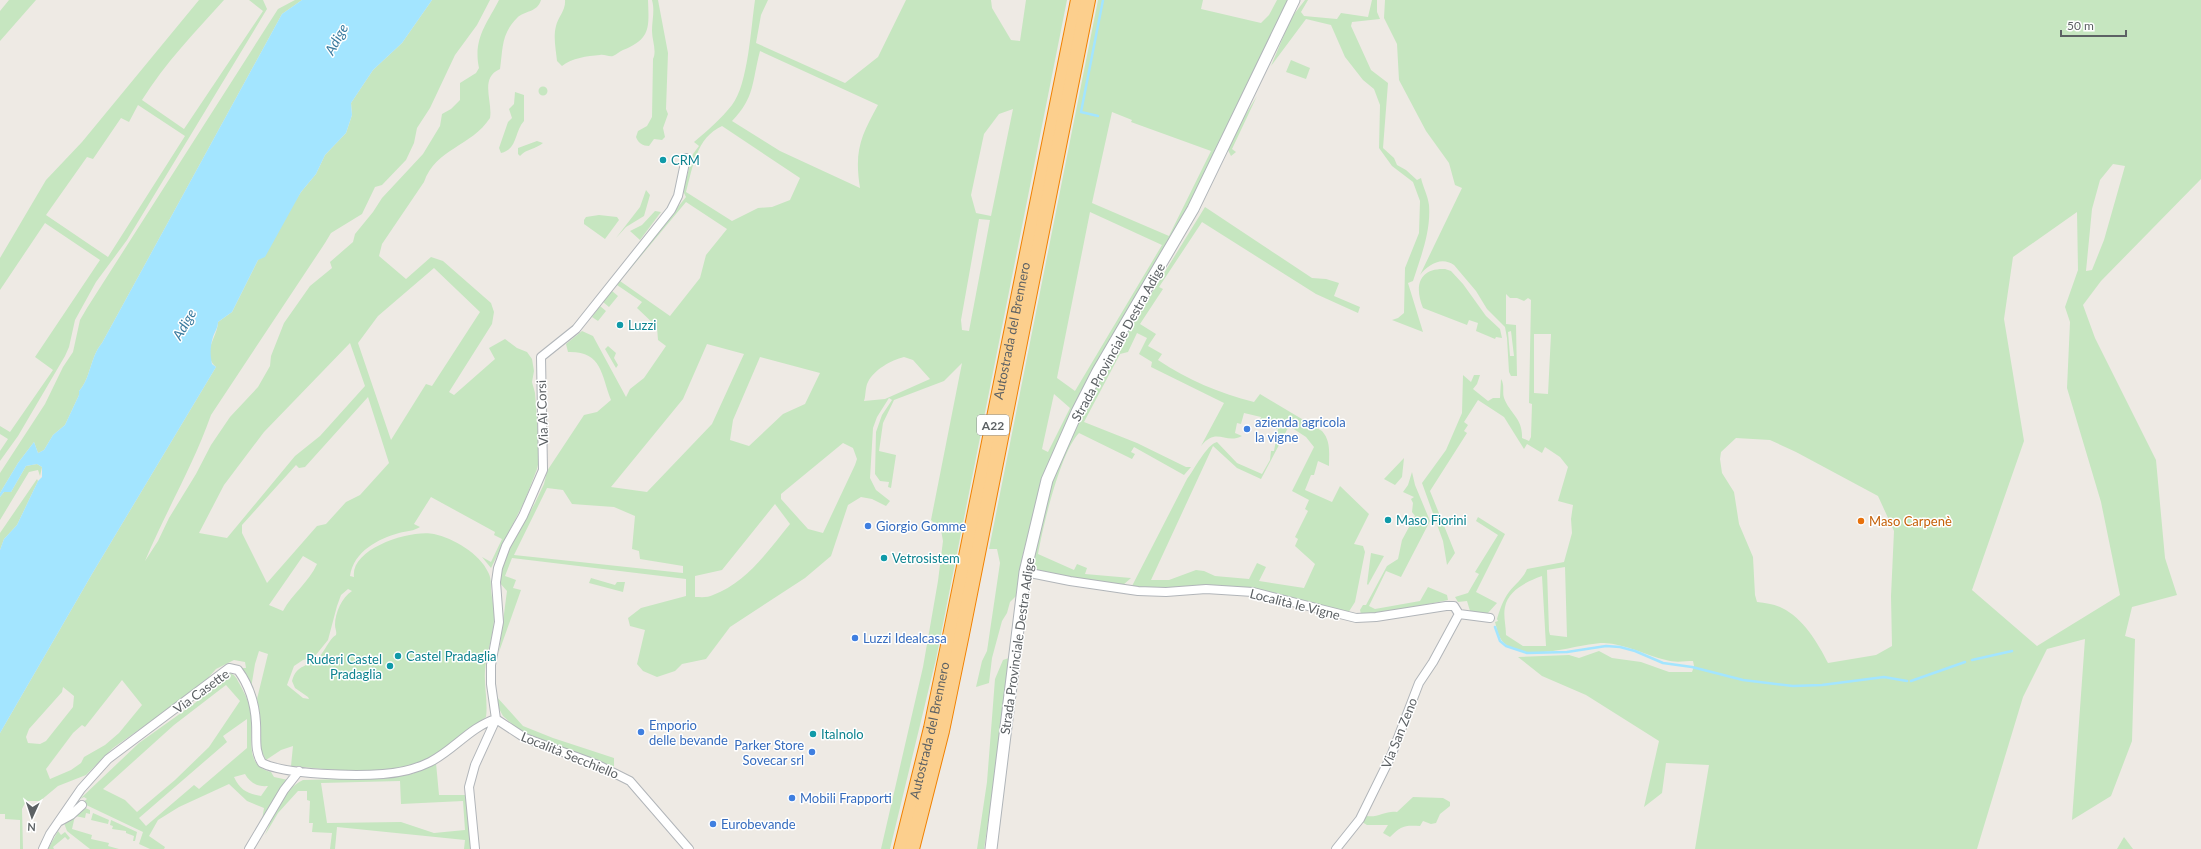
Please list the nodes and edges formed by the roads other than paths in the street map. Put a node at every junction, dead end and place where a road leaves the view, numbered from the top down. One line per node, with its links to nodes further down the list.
1 (1078, 0): 16 (highway, Autostrada del Brennero / A22)
2 (1088, 0): 17 (highway, Autostrada del Brennero / A22)
3 (1294, 0): 5 (main road, Strada Provinciale Destra Adige)
4 (686, 158): 8 (street, Via Ai Corsi)
5 (1025, 572): 6 (street, Località le Vigne); 18 (main road, Strada Provinciale Destra Adige)
6 (1459, 614): 7 (street, Località le Vigne); 19 (street, Via San Zeno)
7 (1490, 618)
8 (496, 719): 9 (street); 14 (street); 15 (street, Località Secchiello)
9 (299, 771): 11 (street, Via Casette); 13 (street)
10 (82, 805): 11 (street)
11 (60, 821): 12 (street, Via Casette)
12 (43, 849)
13 (249, 849)
14 (475, 849)
15 (689, 849)
16 (901, 849)
17 (912, 849)
18 (990, 849)
19 (1336, 849)

